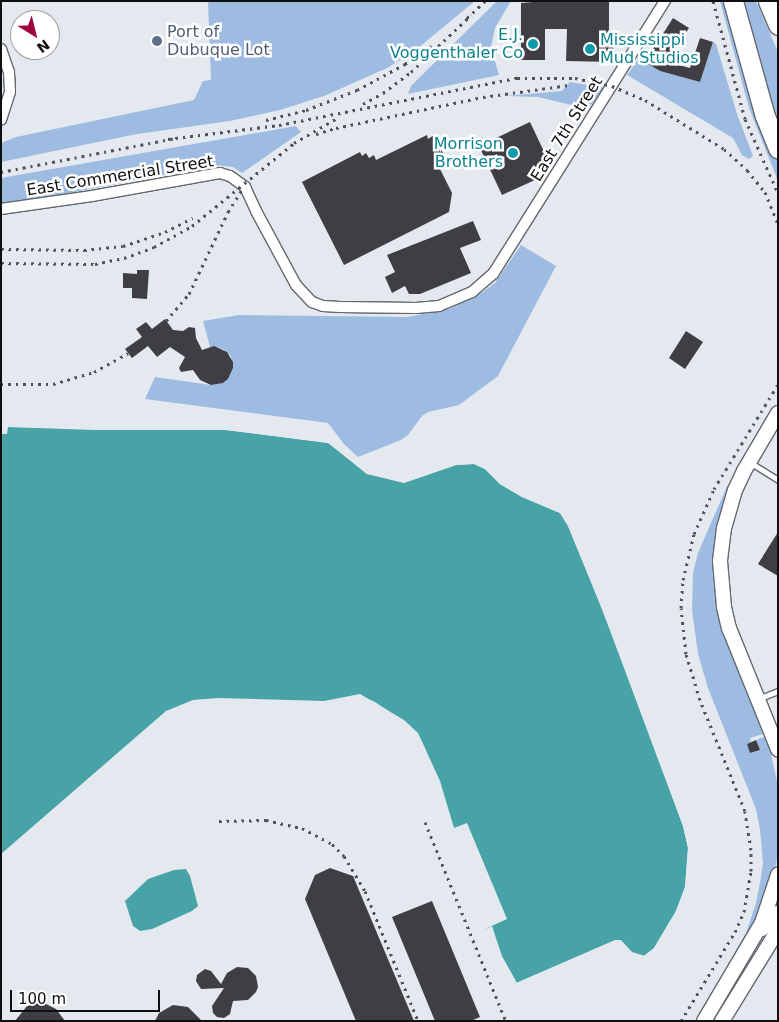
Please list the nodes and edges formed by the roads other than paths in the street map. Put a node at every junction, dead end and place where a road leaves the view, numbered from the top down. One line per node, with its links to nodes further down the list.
1 (665, 1): 9 (street, East 7th Street)
2 (733, 1): 7 (highway)
3 (768, 1): 4 (highway)
4 (778, 25)
5 (1, 49): 6 (street)
6 (1, 120)
7 (778, 148)
8 (1, 209): 9 (street, East Commercial Street)
9 (493, 274)
10 (778, 413): 11 (main road)
11 (749, 461): 12 (lane); 14 (main road)
12 (778, 480)
13 (778, 691): 14 (lane)
14 (759, 699): 15 (main road)
15 (778, 750)
16 (778, 875): 19 (main road)
17 (778, 913): 19 (main road)
18 (778, 930): 21 (main road)
19 (756, 934): 20 (main road)
20 (704, 1021)
21 (722, 1021)

